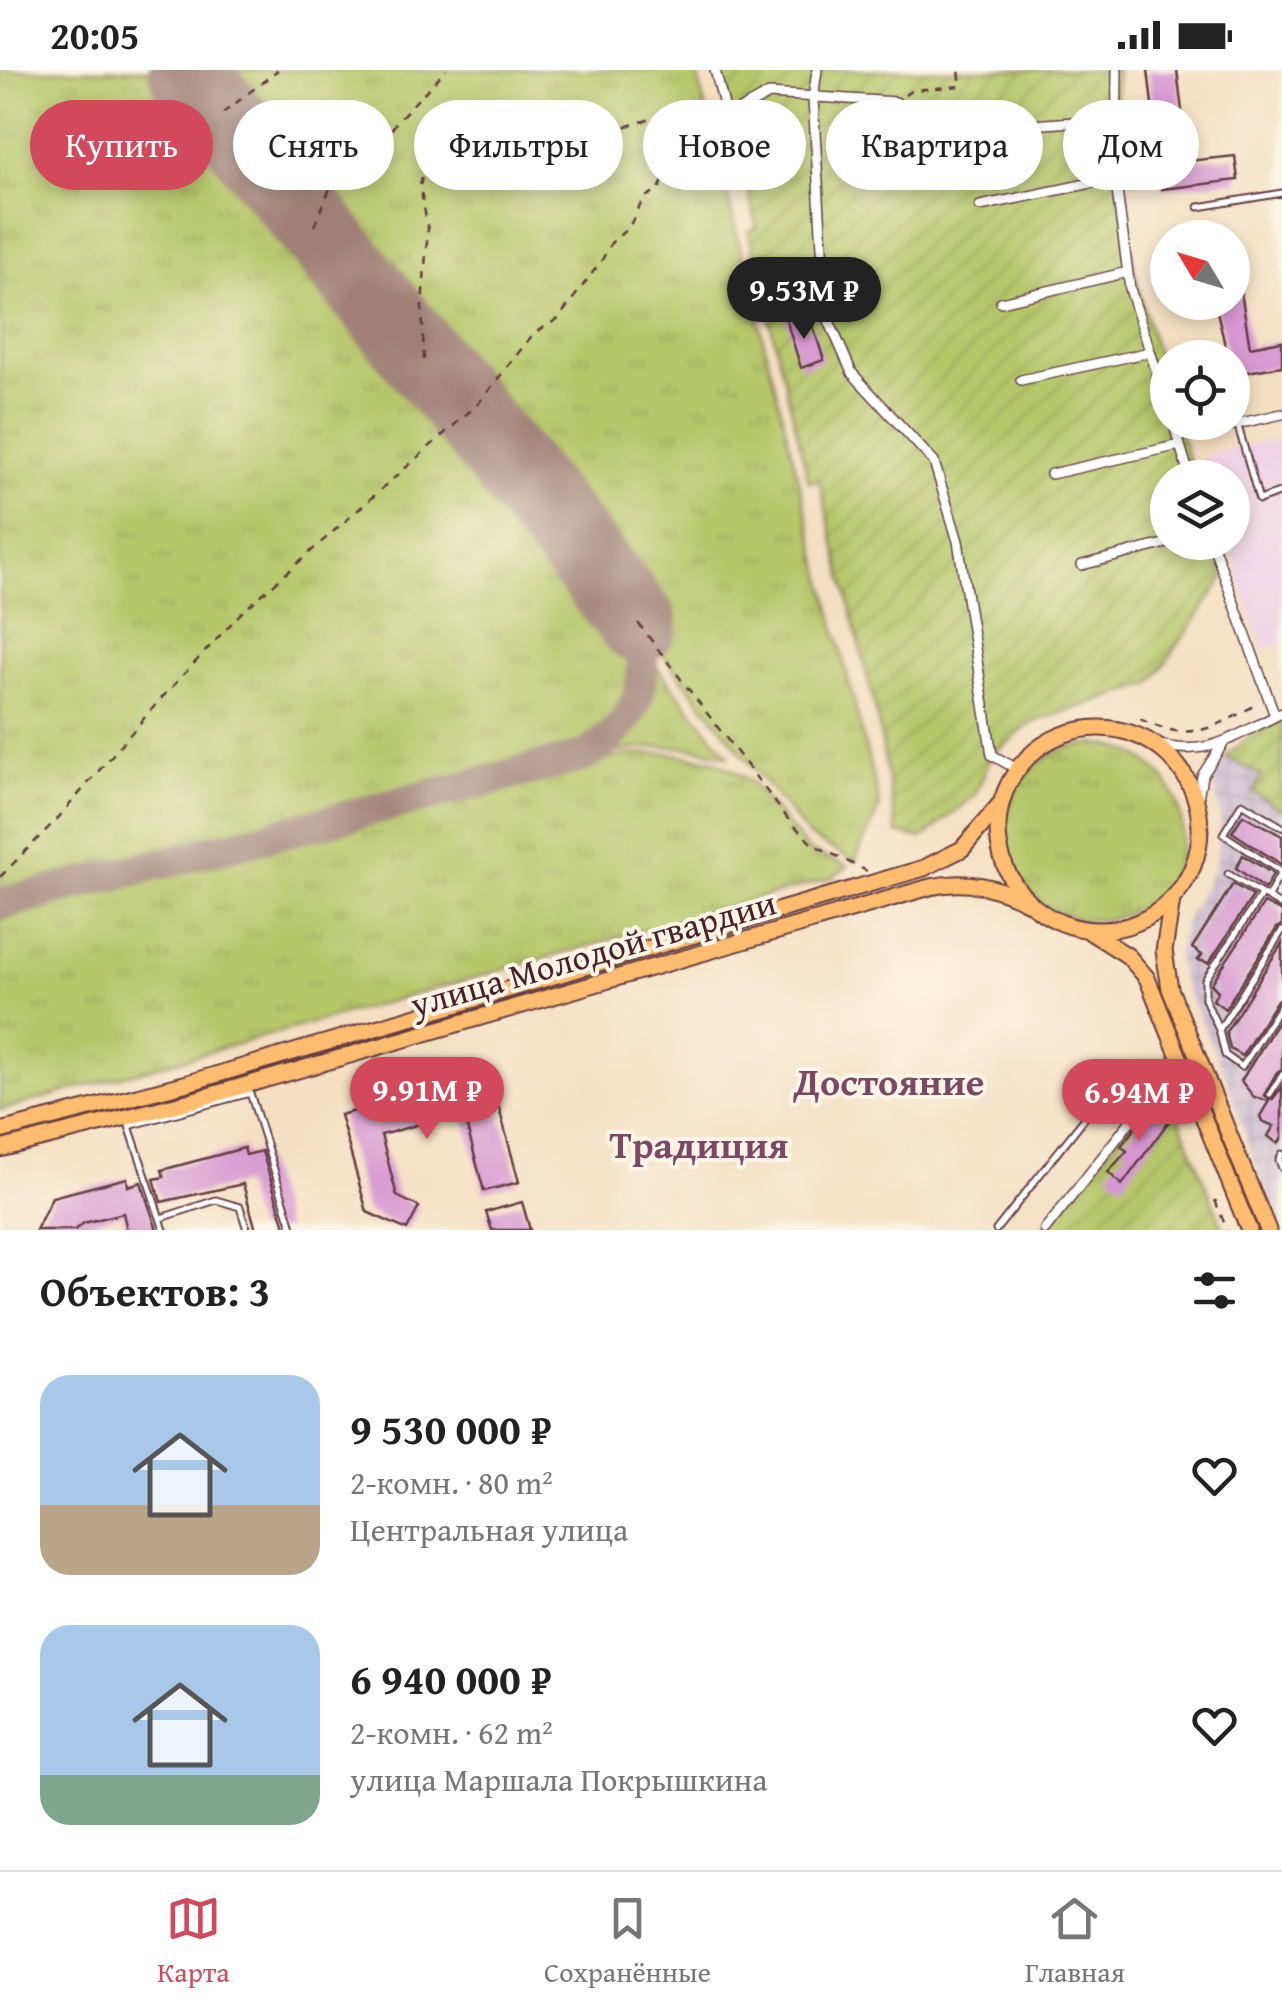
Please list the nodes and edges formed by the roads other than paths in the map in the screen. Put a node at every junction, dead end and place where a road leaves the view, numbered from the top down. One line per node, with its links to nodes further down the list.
1 (715, 70): 4 (street)
2 (817, 70): 4 (street)
3 (1117, 70): 6 (street)
4 (813, 99): 5 (street); 30 (street)
5 (841, 100)
6 (1116, 100)
7 (1063, 189): 10 (street)
8 (1118, 190): 12 (street)
9 (1282, 193): 11 (lane)
10 (980, 206)
11 (1199, 207)
12 (1128, 272): 13 (street); 14 (street)
13 (1000, 302)
14 (1150, 352): 15 (street)
15 (1020, 380)
16 (1282, 414): 17 (street)
17 (1250, 421)
18 (1182, 440): 20 (street)
19 (1242, 440): 23 (lane)
20 (1178, 441): 21 (street); 22 (street)
21 (1184, 460)
22 (1050, 474)
23 (1282, 492)
24 (1150, 547): 26 (street)
25 (1218, 560): 27 (street)
26 (1082, 565)
27 (1278, 714): 29 (street)
28 (1153, 743): 29 (street); 30 (main road); 32 (main road)
29 (1224, 743): 32 (street)
30 (1016, 769): 31 (main road)
31 (1000, 804): 38 (main road); 50 (main road, улица Молодой гвардии)
32 (1197, 804): 37 (main road)
33 (1282, 827): 34 (lane)
34 (1282, 872): 36 (lane)
35 (1228, 874): 36 (lane)
36 (1265, 896): 39 (lane); 43 (lane)
37 (1172, 898): 40 (main road); 61 (main road)
38 (1029, 903): 40 (main road); 47 (main road, улица Молодой гвардии)
39 (1282, 906)
40 (1086, 930): 44 (main road)
41 (1282, 931): 43 (lane)
42 (1282, 1002): 43 (lane)
43 (1219, 1030)
44 (1180, 1058): 58 (lane); 60 (main road)
45 (1282, 1075): 48 (lane)
46 (1165, 1077): 59 (street)
47 (248, 1089): 49 (main road, улица Молодой гвардии); 57 (lane)
48 (1270, 1094)
49 (128, 1122): 51 (main road, улица Молодой гвардии); 54 (lane)
50 (0, 1131)
51 (0, 1149)
52 (1282, 1154): 53 (lane)
53 (1282, 1168)
54 (160, 1219): 55 (lane); 56 (lane)
55 (164, 1230)
56 (247, 1230)
57 (292, 1230)
58 (996, 1230)
59 (1045, 1230)
60 (1249, 1230)
61 (1268, 1230)

